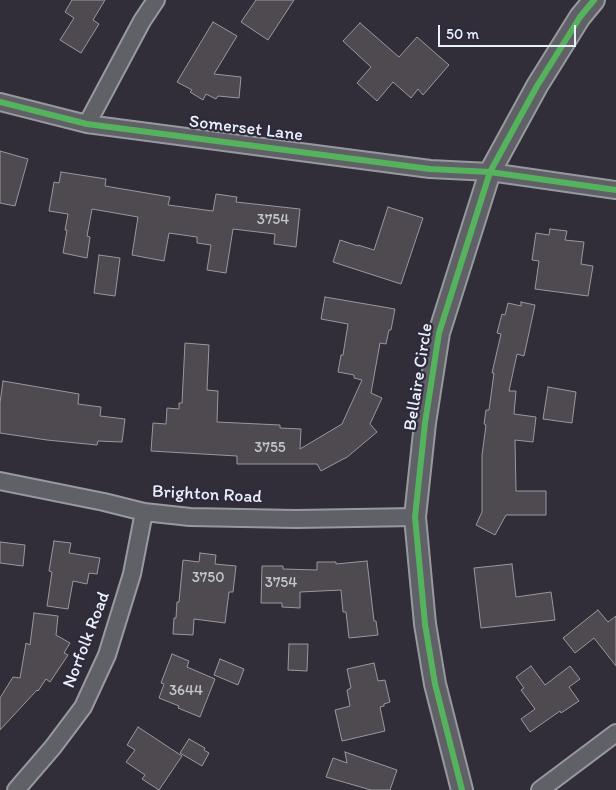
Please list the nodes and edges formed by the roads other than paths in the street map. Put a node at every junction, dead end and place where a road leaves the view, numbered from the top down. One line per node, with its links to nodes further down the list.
1 (156, 0): 4 (street)
2 (594, 0): 5 (street, Bellaire Circle)
3 (0, 102): 4 (street, Somerset Lane)
4 (86, 124): 5 (street, Somerset Lane)
5 (490, 172): 6 (street, Somerset Lane); 9 (street, Bellaire Circle)
6 (616, 190)
7 (0, 481): 8 (street, Brighton Road)
8 (144, 512): 9 (street, Brighton Road); 11 (street, Norfolk Road)
9 (415, 517): 12 (street, Bellaire Circle)
10 (616, 733): 13 (street)
11 (16, 790)
12 (462, 790)
13 (540, 790)

